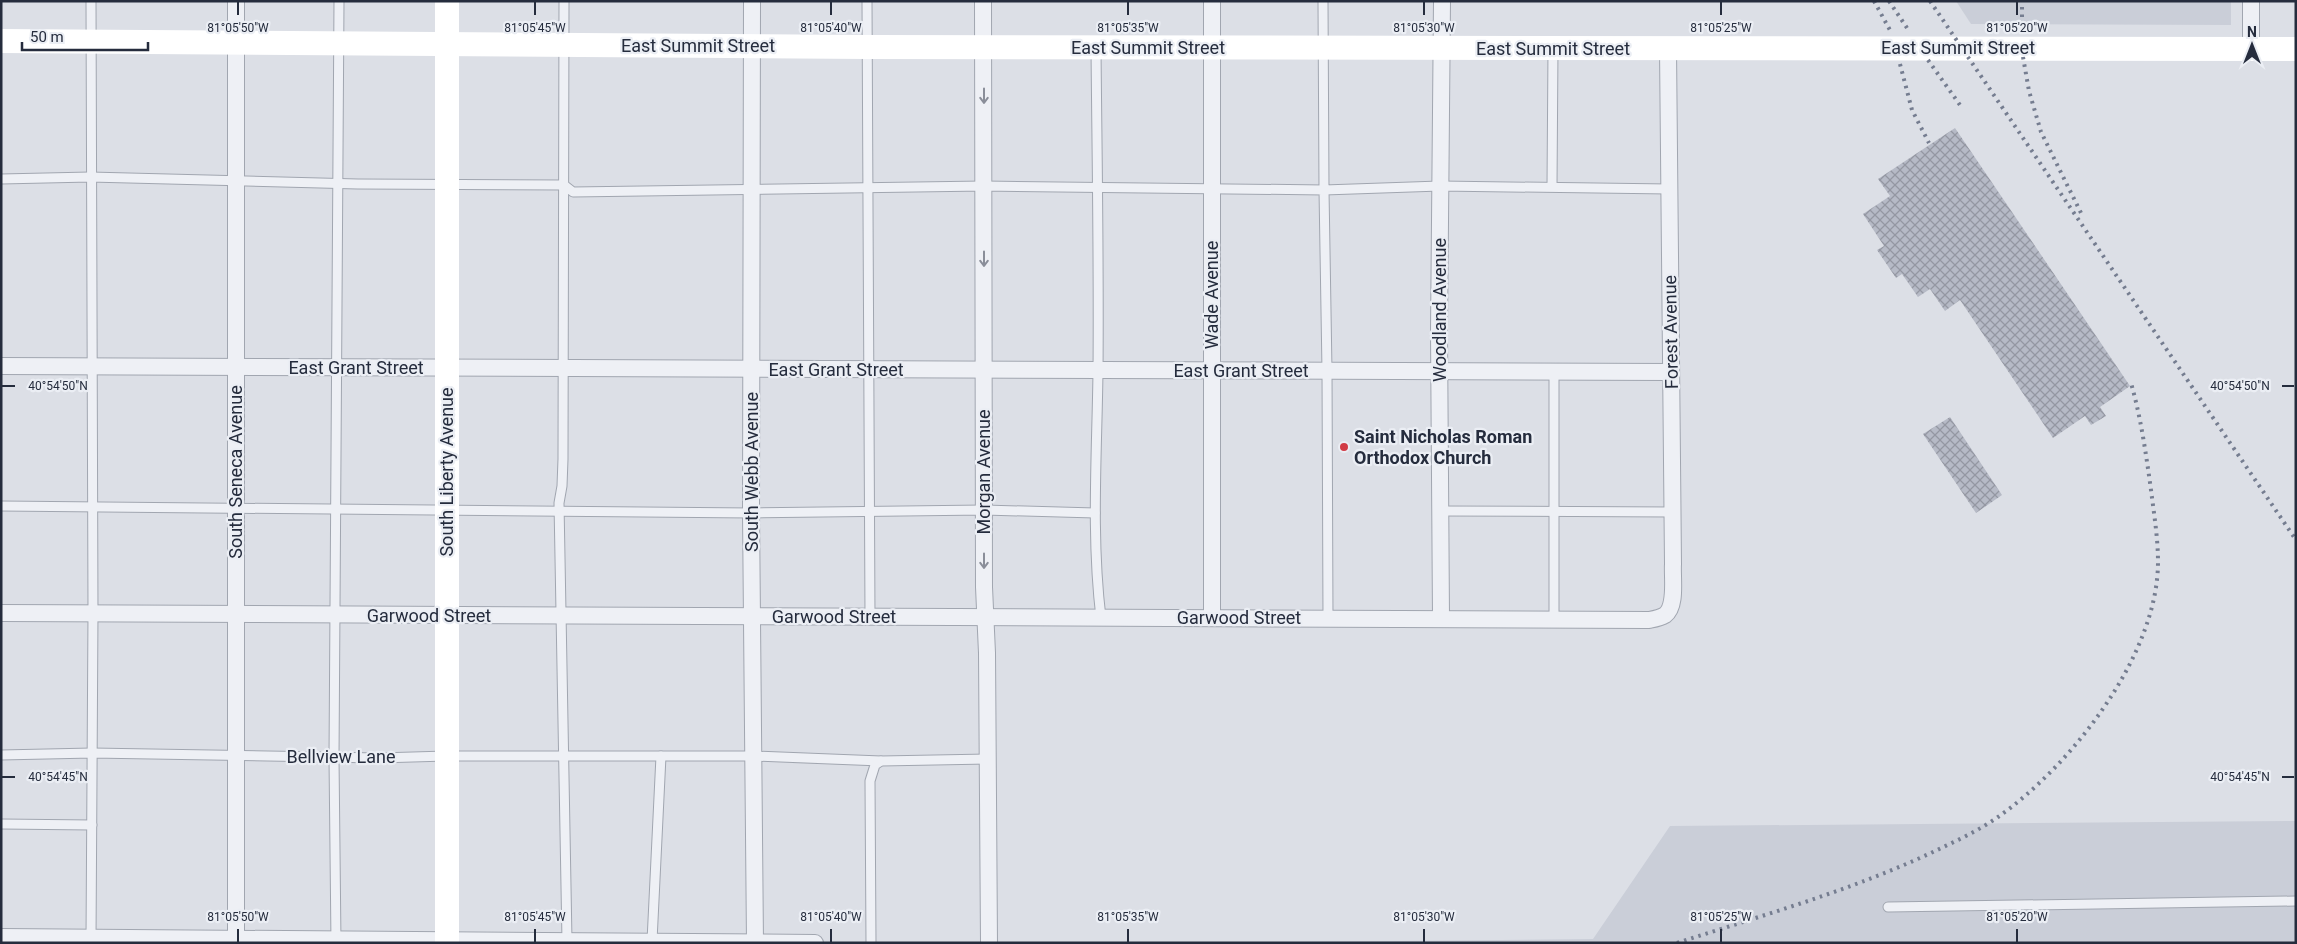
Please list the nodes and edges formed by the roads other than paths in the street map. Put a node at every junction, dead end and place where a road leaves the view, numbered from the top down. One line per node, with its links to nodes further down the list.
1 (91, 1): 14 (lane)
2 (236, 1): 15 (street, South Seneca Avenue)
3 (339, 1): 16 (lane)
4 (446, 1): 17 (street, South Liberty Avenue)
5 (564, 1): 18 (lane)
6 (752, 1): 19 (street, South Webb Avenue)
7 (867, 1): 20 (lane)
8 (983, 1): 21 (street, Morgan Avenue)
9 (1212, 1): 23 (street, Wade Avenue)
10 (1323, 1): 24 (lane)
11 (1442, 1): 25 (street, Woodland Avenue)
12 (2251, 1): 28 (street)
13 (1, 41): 14 (street, East Summit Street)
14 (91, 43): 15 (street, East Summit Street); 30 (lane)
15 (236, 44): 16 (street, East Summit Street); 32 (street, South Seneca Avenue)
16 (339, 45): 17 (street, East Summit Street); 33 (lane)
17 (446, 46): 18 (street, East Summit Street); 34 (street, South Liberty Avenue)
18 (565, 46): 19 (street, East Summit Street); 35 (lane)
19 (752, 47): 20 (street, East Summit Street); 39 (street, South Webb Avenue)
20 (868, 47): 21 (street, East Summit Street); 40 (lane)
21 (984, 48): 22 (street, East Summit Street); 36 (street, Morgan Avenue, one-way to 36)
22 (1096, 48): 23 (street, East Summit Street); 41 (lane)
23 (1212, 48): 24 (street, East Summit Street); 42 (street, Wade Avenue)
24 (1323, 48): 25 (street, East Summit Street); 44 (lane)
25 (1441, 49): 26 (street, East Summit Street); 37 (street, Woodland Avenue)
26 (1553, 49): 27 (street, East Summit Street); 38 (lane)
27 (1668, 49): 28 (street, East Summit Street); 43 (street, Forest Avenue)
28 (2251, 49): 29 (street, East Summit Street)
29 (2296, 49)
30 (90, 178): 31 (lane); 32 (lane); 46 (lane)
31 (1, 179)
32 (236, 180): 33 (lane); 47 (street, South Seneca Avenue)
33 (336, 183): 34 (lane); 48 (lane)
34 (447, 183): 35 (lane); 49 (street, South Liberty Avenue)
35 (564, 185): 39 (lane); 50 (lane)
36 (984, 186): 40 (lane); 41 (lane); 53 (street, Morgan Avenue, one-way to 53)
37 (1440, 186): 38 (lane); 44 (lane); 57 (street, Woodland Avenue)
38 (1552, 186): 43 (lane)
39 (752, 188): 40 (lane); 51 (street, South Webb Avenue)
40 (867, 188): 52 (lane)
41 (1097, 188): 42 (lane); 54 (lane)
42 (1212, 188): 44 (lane); 55 (street, Wade Avenue)
43 (1669, 189): 59 (street, Forest Avenue)
44 (1324, 190): 56 (lane)
45 (1, 366): 46 (street, East Grant Street)
46 (92, 367): 47 (street, East Grant Street); 61 (lane)
47 (236, 368): 48 (street, East Grant Street); 62 (street, South Seneca Avenue)
48 (337, 368): 49 (street, East Grant Street); 63 (lane)
49 (447, 368): 50 (street, East Grant Street); 64 (street, South Liberty Avenue)
50 (563, 369): 51 (street, East Grant Street); 65 (lane)
51 (751, 370): 52 (street, East Grant Street); 71 (street, South Webb Avenue)
52 (870, 370): 53 (street, East Grant Street); 67 (lane)
53 (985, 370): 54 (street, East Grant Street); 66 (street, Morgan Avenue)
54 (1098, 371): 55 (street, East Grant Street); 72 (lane)
55 (1213, 371): 56 (street, East Grant Street); 84 (street, Wade Avenue)
56 (1328, 371): 57 (street, East Grant Street); 85 (lane)
57 (1439, 371): 58 (street, East Grant Street); 68 (street, Woodland Avenue)
58 (1554, 372): 59 (street, East Grant Street); 69 (lane)
59 (1671, 372): 70 (street, Forest Avenue)
60 (1, 506): 61 (lane)
61 (92, 507): 62 (lane); 74 (lane)
62 (236, 507): 63 (lane); 75 (street, South Seneca Avenue)
63 (336, 509): 64 (lane); 77 (lane)
64 (447, 510): 65 (lane); 78 (street, South Liberty Avenue)
65 (559, 510): 71 (lane); 79 (lane)
66 (984, 510): 67 (lane); 72 (lane); 82 (street, Morgan Avenue, one-way to 82)
67 (871, 511): 71 (lane); 81 (lane)
68 (1440, 511): 69 (lane); 86 (street, Woodland Avenue)
69 (1554, 511): 70 (lane); 87 (lane)
70 (1672, 512): 76 (street, Forest Avenue)
71 (752, 513): 80 (street, South Webb Avenue)
72 (1095, 514): 83 (lane)
73 (1, 613): 74 (street, Garwood Street)
74 (93, 613): 75 (street, Garwood Street); 88 (lane)
75 (236, 614): 77 (street, Garwood Street); 90 (street, South Seneca Avenue)
76 (1666, 614): 87 (street, Garwood Street)
77 (336, 615): 78 (street, Garwood Street); 95 (lane)
78 (447, 616): 79 (street, Garwood Street); 91 (street, South Liberty Avenue)
79 (562, 616): 80 (street, Garwood Street); 92 (lane)
80 (753, 617): 81 (street, Garwood Street); 94 (street, South Webb Avenue)
81 (870, 617): 82 (street, Garwood Street)
82 (986, 617): 83 (street, Garwood Street); 96 (street, Morgan Avenue)
83 (1101, 618): 84 (street, Garwood Street)
84 (1212, 618): 85 (street, Garwood Street)
85 (1328, 618): 86 (street, Garwood Street)
86 (1441, 618): 87 (street, Garwood Street)
87 (1554, 619)
88 (92, 753): 89 (lane, Bellview Lane); 90 (lane, Bellview Lane); 99 (lane)
89 (1, 755)
90 (236, 756): 95 (lane, Bellview Lane); 104 (street, South Seneca Avenue)
91 (446, 756): 92 (lane, Bellview Lane); 95 (lane, Bellview Lane); 106 (street, South Liberty Avenue)
92 (564, 756): 93 (lane, Bellview Lane); 107 (lane)
93 (660, 756): 94 (lane, Bellview Lane); 108 (lane)
94 (754, 756): 97 (lane, Bellview Lane); 111 (street, South Webb Avenue)
95 (334, 758): 105 (lane)
96 (988, 759): 97 (lane, Bellview Lane); 114 (street, Morgan Avenue)
97 (882, 761): 113 (lane)
98 (1, 824): 99 (lane)
99 (92, 825): 103 (lane)
100 (2296, 902): 101 (lane)
101 (1888, 907)
102 (1, 937): 103 (street)
103 (91, 940): 104 (street)
104 (236, 941): 105 (street)
105 (336, 941): 106 (street)
106 (447, 941): 107 (street)
107 (567, 941): 108 (street)
108 (652, 941): 109 (street)
109 (675, 942): 110 (street)
110 (715, 942): 111 (street)
111 (755, 942): 112 (street)
112 (815, 943)
113 (871, 943)
114 (989, 943)

